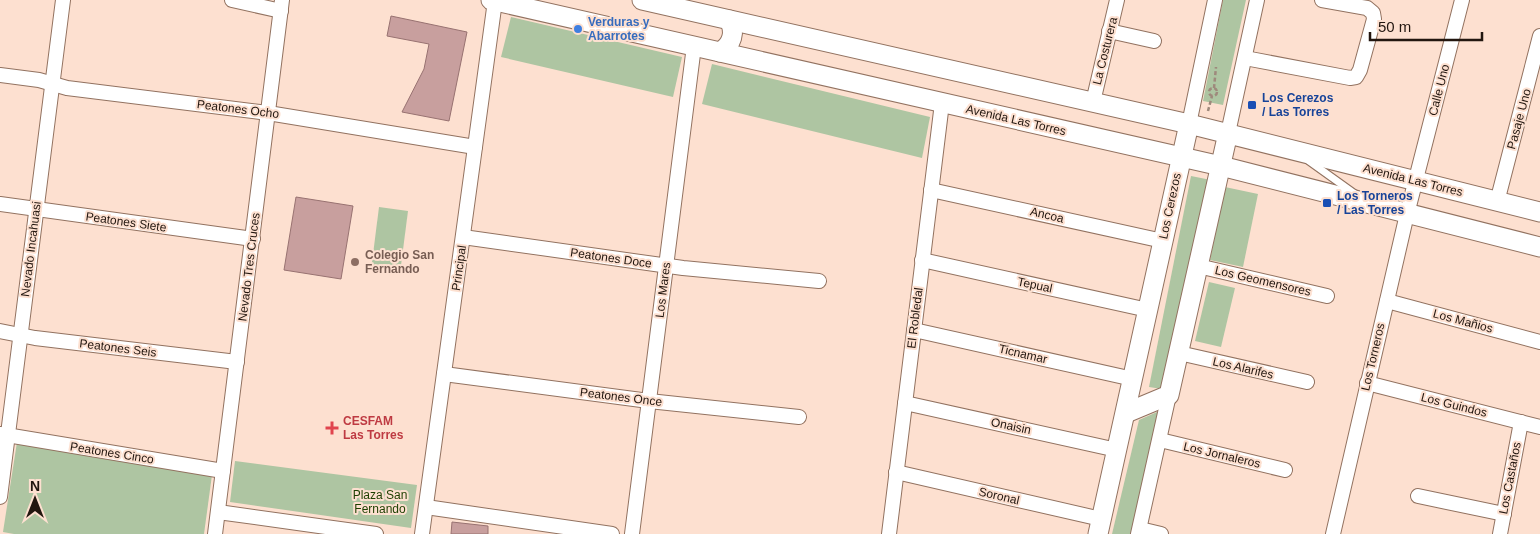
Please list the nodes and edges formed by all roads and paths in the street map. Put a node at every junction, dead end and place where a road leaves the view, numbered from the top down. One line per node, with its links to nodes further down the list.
1 (63, 0): 19 (street, Nevado Incahuasi)
2 (232, 0): 10 (street)
3 (493, 0): 15 (main road, Avenida Las Torres); 25 (street, Principal)
4 (646, 0): 11 (main road, Avenida Las Torres)
5 (1117, 0): 12 (street, La Costurera)
6 (1216, 0): 23 (street, Los Cerezos)
7 (1257, 0): 17 (street)
8 (1322, 0): 17 (street)
9 (1462, 0): 29 (street, Calle Uno)
10 (282, 5): 22 (street, Nevado Tres Cruces)
11 (729, 20): 16 (main road); 21 (main road, Avenida Las Torres)
12 (1110, 31): 14 (street); 21 (street, La Costurera)
13 (1540, 36): 31 (street, Pasaje Uno)
14 (1154, 41)
15 (694, 46): 16 (main road, Avenida Las Torres); 42 (street, Los Mares)
16 (720, 52): 20 (main road, Avenida Las Torres)
17 (1245, 58): 24 (street)
18 (0, 75): 19 (street, Peatones Ocho)
19 (52, 84): 22 (street, Peatones Ocho); 34 (street, Nevado Incahuasi)
20 (942, 102): 27 (main road, Avenida Las Torres); 30 (street, El Robledal)
21 (1092, 102): 23 (main road, Avenida Las Torres)
22 (268, 112): 25 (street, Peatones Ocho); 38 (street, Nevado Tres Cruces)
23 (1189, 124): 24 (main road, Avenida Las Torres); 27 (main road, Los Cerezos)
24 (1228, 133): 26 (main road, Avenida Las Torres); 28 (main road)
25 (475, 147): 37 (street, Principal)
26 (1295, 151): 29 (main road, Avenida Las Torres); 33 (lane)
27 (1181, 157): 28 (main road, Avenida Las Torres); 39 (main road, Los Cerezos)
28 (1221, 166): 33 (main road, Avenida Las Torres); 43 (main road)
29 (1416, 181): 31 (main road, Avenida Las Torres); 36 (street, Los Torneros)
30 (931, 190): 39 (street, Ancoa); 41 (street, El Robledal)
31 (1497, 202): 35 (main road, Avenida Las Torres)
32 (0, 204): 34 (street, Peatones Siete)
33 (1370, 204): 36 (main road, Avenida Las Torres)
34 (36, 209): 38 (street, Peatones Siete); 50 (street, Nevado Incahuasi)
35 (1540, 212)
36 (1407, 214): 40 (main road, Avenida Las Torres); 46 (street, Los Torneros)
37 (463, 238): 42 (street, Peatones Doce); 54 (street, Principal)
38 (252, 239): 53 (street, Nevado Tres Cruces)
39 (1163, 241): 47 (main road, Los Cerezos)
40 (1540, 248)
41 (922, 260): 47 (street, Tepual); 48 (street, El Robledal)
42 (666, 265): 44 (street, Peatones Doce); 59 (street, Los Mares)
43 (1198, 266): 45 (street, Los Geomensores); 52 (main road)
44 (819, 281)
45 (1327, 296)
46 (1386, 301): 51 (street, Los Mañios); 57 (street, Los Torneros)
47 (1148, 310): 55 (main road, Los Cerezos)
48 (914, 330): 55 (street, Ticnamar); 60 (street, El Robledal)
49 (0, 331): 50 (street, Peatones Seis)
50 (21, 335): 53 (street, Peatones Seis); 65 (street, Nevado Incahuasi)
51 (1540, 342)
52 (1179, 354): 56 (street, Los Alarifes); 58 (main road)
53 (237, 362): 69 (street, Nevado Tres Cruces)
54 (444, 374): 59 (street, Peatones Once); 73 (street, Principal)
55 (1133, 379): 61 (main road, Los Cerezos)
56 (1307, 382)
57 (1367, 383): 63 (street, Los Guindos); 85 (street, Los Torneros)
58 (1169, 395): 61 (main road); 66 (street)
59 (649, 401): 62 (street, Peatones Once); 82 (street, Los Mares)
60 (905, 403): 67 (street, Onaisin); 70 (street, El Robledal)
61 (1126, 413): 67 (main road, Los Cerezos)
62 (799, 417)
63 (1521, 422): 64 (street, Los Guindos); 75 (street, Los Castaños)
64 (1540, 427)
65 (4, 435): 69 (street, Peatones Cinco); 72 (street, Nevado Incahuasi)
66 (1160, 440): 68 (street, Los Jornaleros); 77 (street)
67 (1117, 450): 76 (main road, Los Cerezos)
68 (1285, 470)
69 (223, 471): 74 (street, Nevado Tres Cruces)
70 (896, 472): 76 (street, Soronal); 83 (street, El Robledal)
71 (1418, 496): 75 (street)
72 (0, 497)
73 (426, 507): 80 (street, Principal); 81 (street)
74 (218, 512): 78 (street, Nevado Tres Cruces); 79 (street)
75 (1504, 514): 86 (street, Los Castaños)
76 (1100, 527)
77 (1139, 532): 84 (street)
78 (215, 534)
79 (376, 534)
80 (422, 534)
81 (612, 534)
82 (632, 534)
83 (889, 534)
84 (1161, 534)
85 (1334, 534)
86 (1500, 534)

